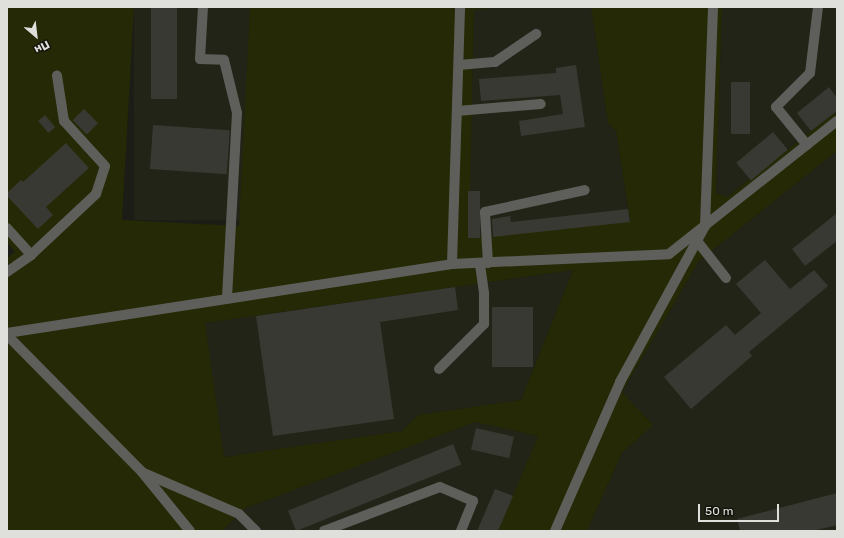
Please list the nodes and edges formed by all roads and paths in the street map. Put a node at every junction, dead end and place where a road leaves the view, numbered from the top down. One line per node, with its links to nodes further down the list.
1 (203, 7): 23 (street)
2 (460, 7): 6 (street)
3 (713, 7): 13 (street)
4 (818, 7): 11 (street)
5 (536, 34): 6 (street)
6 (459, 64): 9 (street)
7 (57, 76): 17 (street)
8 (541, 104): 9 (street)
9 (457, 111): 19 (street)
10 (837, 121): 11 (street)
11 (807, 145): 13 (street)
12 (585, 190): 18 (street)
13 (705, 226): 15 (street)
14 (7, 228): 17 (street)
15 (695, 238): 16 (street); 20 (street); 22 (street)
16 (669, 254): 18 (street); 20 (street)
17 (31, 255): 21 (street)
18 (484, 263): 19 (street); 25 (street)
19 (452, 264): 23 (street)
20 (681, 270): 31 (street)
21 (7, 272)
22 (726, 278)
23 (227, 299): 24 (street)
24 (7, 334): 26 (street)
25 (439, 369)
26 (142, 472): 27 (street); 28 (street)
27 (190, 531)
28 (256, 531)
29 (324, 531): 30 (street)
30 (461, 531)
31 (555, 531)

